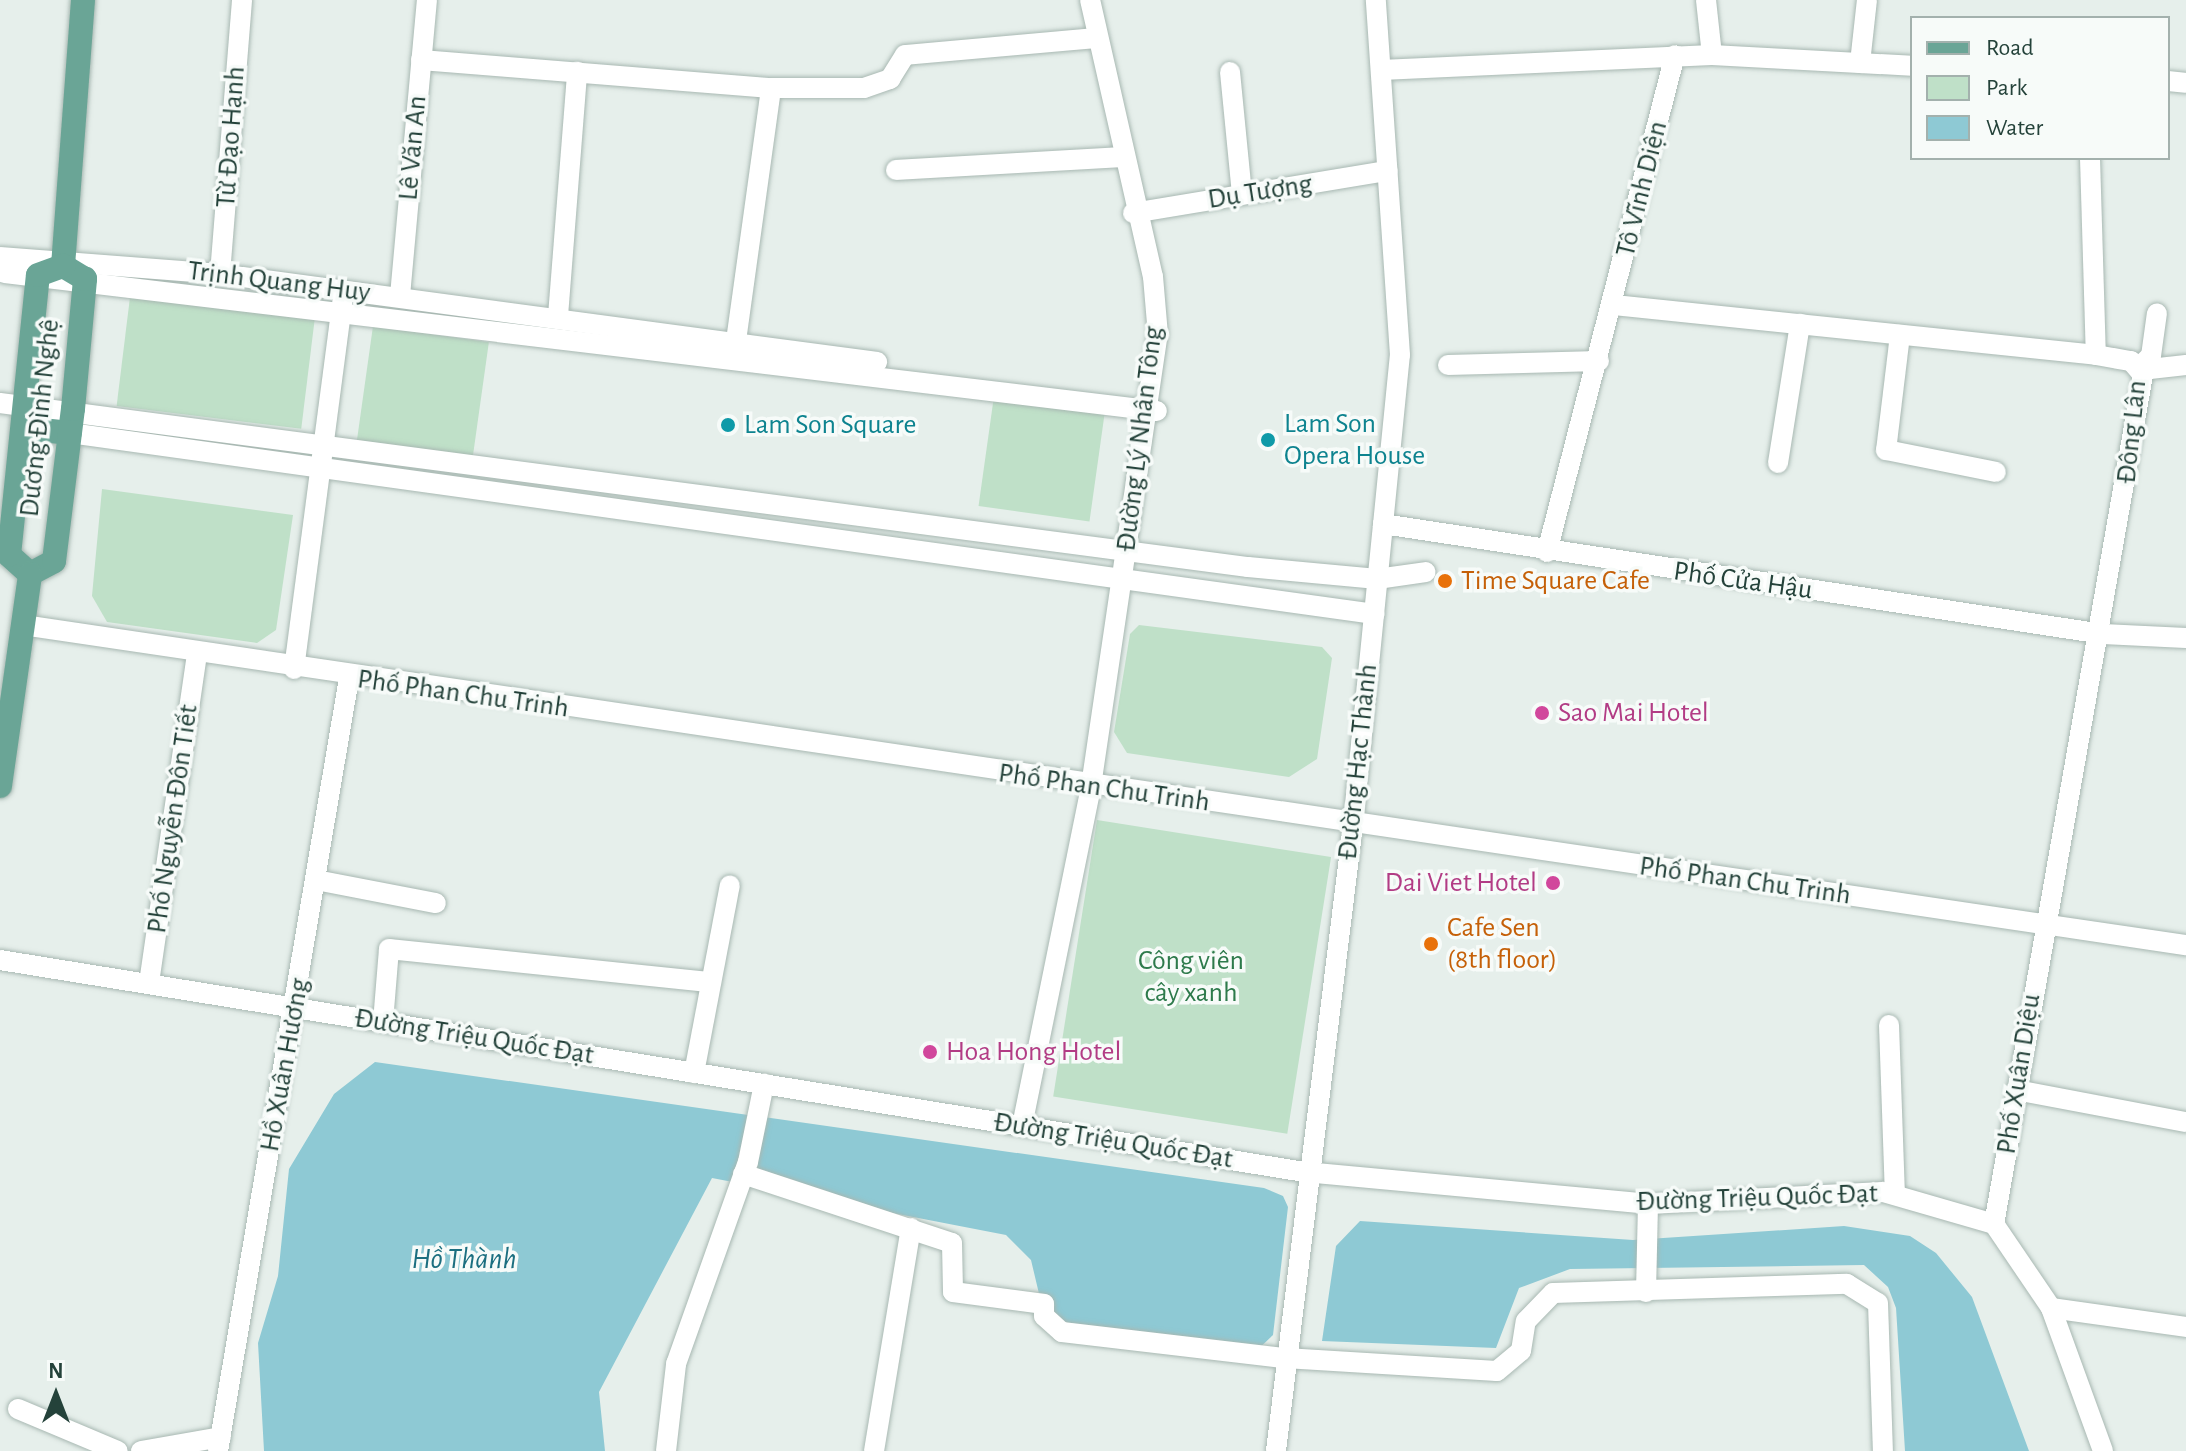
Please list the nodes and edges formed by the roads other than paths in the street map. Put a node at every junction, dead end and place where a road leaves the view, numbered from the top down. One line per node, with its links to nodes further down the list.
1 (83, 0): 24 (main road)
2 (242, 0): 26 (street, Từ Đạo Hạnh)
3 (427, 0): 11 (street, Lê Văn An)
4 (1090, 0): 8 (street, Đường Lý Nhân Tông)
5 (1376, 0): 14 (street, Đường Hạc Thành)
6 (1706, 0): 10 (street)
7 (1867, 0): 12 (street)
8 (1097, 38): 17 (street); 18 (street, Đường Lý Nhân Tông)
9 (1675, 55): 10 (street); 14 (street); 31 (street, Tô Vĩnh Diện)
10 (1712, 55): 12 (street)
11 (421, 60): 15 (street); 29 (street, Lê Văn An)
12 (1860, 63): 13 (street)
13 (1910, 66)
14 (1381, 70): 21 (street, Đường Hạc Thành)
15 (577, 72): 17 (street); 33 (street)
16 (1230, 72): 22 (street)
17 (771, 88): 36 (street)
18 (1122, 157): 20 (street); 23 (street, Đường Lý Nhân Tông)
19 (2090, 160): 37 (street)
20 (896, 170)
21 (1388, 171): 22 (street, Dụ Tượng); 50 (street, Đường Hạc Thành)
22 (1242, 194): 23 (street, Dụ Tượng)
23 (1133, 213): 43 (street, Đường Lý Nhân Tông)
24 (63, 263): 25 (street, Trịnh Quang Huy); 26 (street, Trịnh Quang Huy); 27 (main road); 28 (main road)
25 (2, 265): 27 (street)
26 (220, 274): 30 (street, Trịnh Quang Huy)
27 (38, 275): 28 (street); 44 (main road)
28 (85, 279): 30 (street); 45 (main road, Dương Đình Nghệ)
29 (400, 296): 30 (street, Trịnh Quang Huy); 33 (street, Trịnh Quang Huy)
30 (343, 299): 43 (street); 46 (street)
31 (1614, 305): 34 (street, Đông Lân); 38 (street, Tô Vĩnh Diện)
32 (2157, 313): 41 (street)
33 (558, 316): 36 (street, Trịnh Quang Huy)
34 (1800, 324): 35 (street, Đông Lân); 47 (street)
35 (1900, 335): 37 (street, Đông Lân); 49 (street)
36 (736, 341): 43 (street, Trịnh Quang Huy)
37 (2096, 355): 41 (street, Đông Lân)
38 (1599, 361): 39 (street); 52 (street, Tô Vĩnh Diện)
39 (1448, 365)
40 (2186, 365): 41 (street)
41 (2140, 369): 59 (street, Đông Lân)
42 (0, 403): 44 (street)
43 (1151, 407): 51 (street, Đường Lý Nhân Tông)
44 (24, 416): 45 (main road); 54 (main road)
45 (72, 421): 46 (street); 48 (street); 54 (main road, Dương Đình Nghệ)
46 (324, 443): 48 (street); 51 (street)
47 (1778, 463)
48 (320, 468): 55 (street); 62 (street)
49 (1996, 472)
50 (1383, 524): 52 (street, Phố Cửa Hậu); 56 (street, Đường Hạc Thành)
51 (1124, 550): 55 (street, Đường Lý Nhân Tông); 56 (street)
52 (1547, 552): 59 (street, Phố Cửa Hậu)
53 (1426, 572): 56 (street)
54 (30, 574): 58 (main road)
55 (1122, 579): 57 (street); 65 (street, Đường Lý Nhân Tông)
56 (1377, 579): 57 (street, Đường Hạc Thành)
57 (1374, 614): 66 (street, Đường Hạc Thành)
58 (23, 625): 61 (street, Phố Phan Chu Trinh); 64 (main road)
59 (2103, 634): 60 (street, Phố Cửa Hậu); 70 (street, Đông Lân)
60 (2186, 638)
61 (197, 655): 62 (street, Phố Phan Chu Trinh); 74 (street, Phố Nguyễn Đôn Tiết)
62 (294, 669): 63 (street, Phố Phan Chu Trinh)
63 (349, 678): 65 (street, Phố Phan Chu Trinh); 67 (street, Hồ Xuân Hương)
64 (0, 786)
65 (1091, 786): 66 (street, Phố Phan Chu Trinh); 82 (street, Đường Lý Nhân Tông)
66 (1353, 825): 70 (street, Phố Phan Chu Trinh); 84 (street, Đường Hạc Thành)
67 (316, 880): 69 (street); 75 (street, Hồ Xuân Hương)
68 (730, 885): 73 (street)
69 (436, 903)
70 (2043, 923): 71 (street, Phố Phan Chu Trinh); 79 (street, Phố Xuân Diệu)
71 (2186, 945)
72 (0, 960): 74 (street, Đường Triệu Quốc Đạt)
73 (708, 982): 76 (street); 78 (street)
74 (149, 983): 75 (street, Đường Triệu Quốc Đạt)
75 (295, 1008): 76 (street, Đường Triệu Quốc Đạt); 94 (street, Hồ Xuân Hương)
76 (383, 1022): 78 (street, Đường Triệu Quốc Đạt)
77 (1889, 1025): 85 (street)
78 (694, 1073): 80 (street, Đường Triệu Quốc Đạt)
79 (2016, 1090): 81 (street); 87 (street, Phố Xuân Diệu)
80 (762, 1094): 82 (street, Đường Triệu Quốc Đạt); 83 (street)
81 (2186, 1122)
82 (1022, 1126): 84 (street, Đường Triệu Quốc Đạt)
83 (746, 1168): 88 (street); 97 (street)
84 (1305, 1172): 86 (street, Đường Triệu Quốc Đạt); 92 (street, Đường Hạc Thành)
85 (1895, 1194): 86 (street, Đường Triệu Quốc Đạt); 87 (street, Đường Triệu Quốc Đạt)
86 (1648, 1204): 89 (street)
87 (1994, 1224): 90 (street)
88 (911, 1228): 92 (street); 98 (street)
89 (1646, 1292): 92 (street); 100 (street)
90 (2051, 1308): 91 (street); 101 (street)
91 (2186, 1327)
92 (1285, 1358): 99 (street, Đường Hạc Thành)
93 (18, 1409): 95 (street)
94 (220, 1444): 96 (street)
95 (118, 1451)
96 (141, 1451)
97 (666, 1451)
98 (874, 1451)
99 (1276, 1451)
100 (1883, 1451)
101 (2102, 1451)

